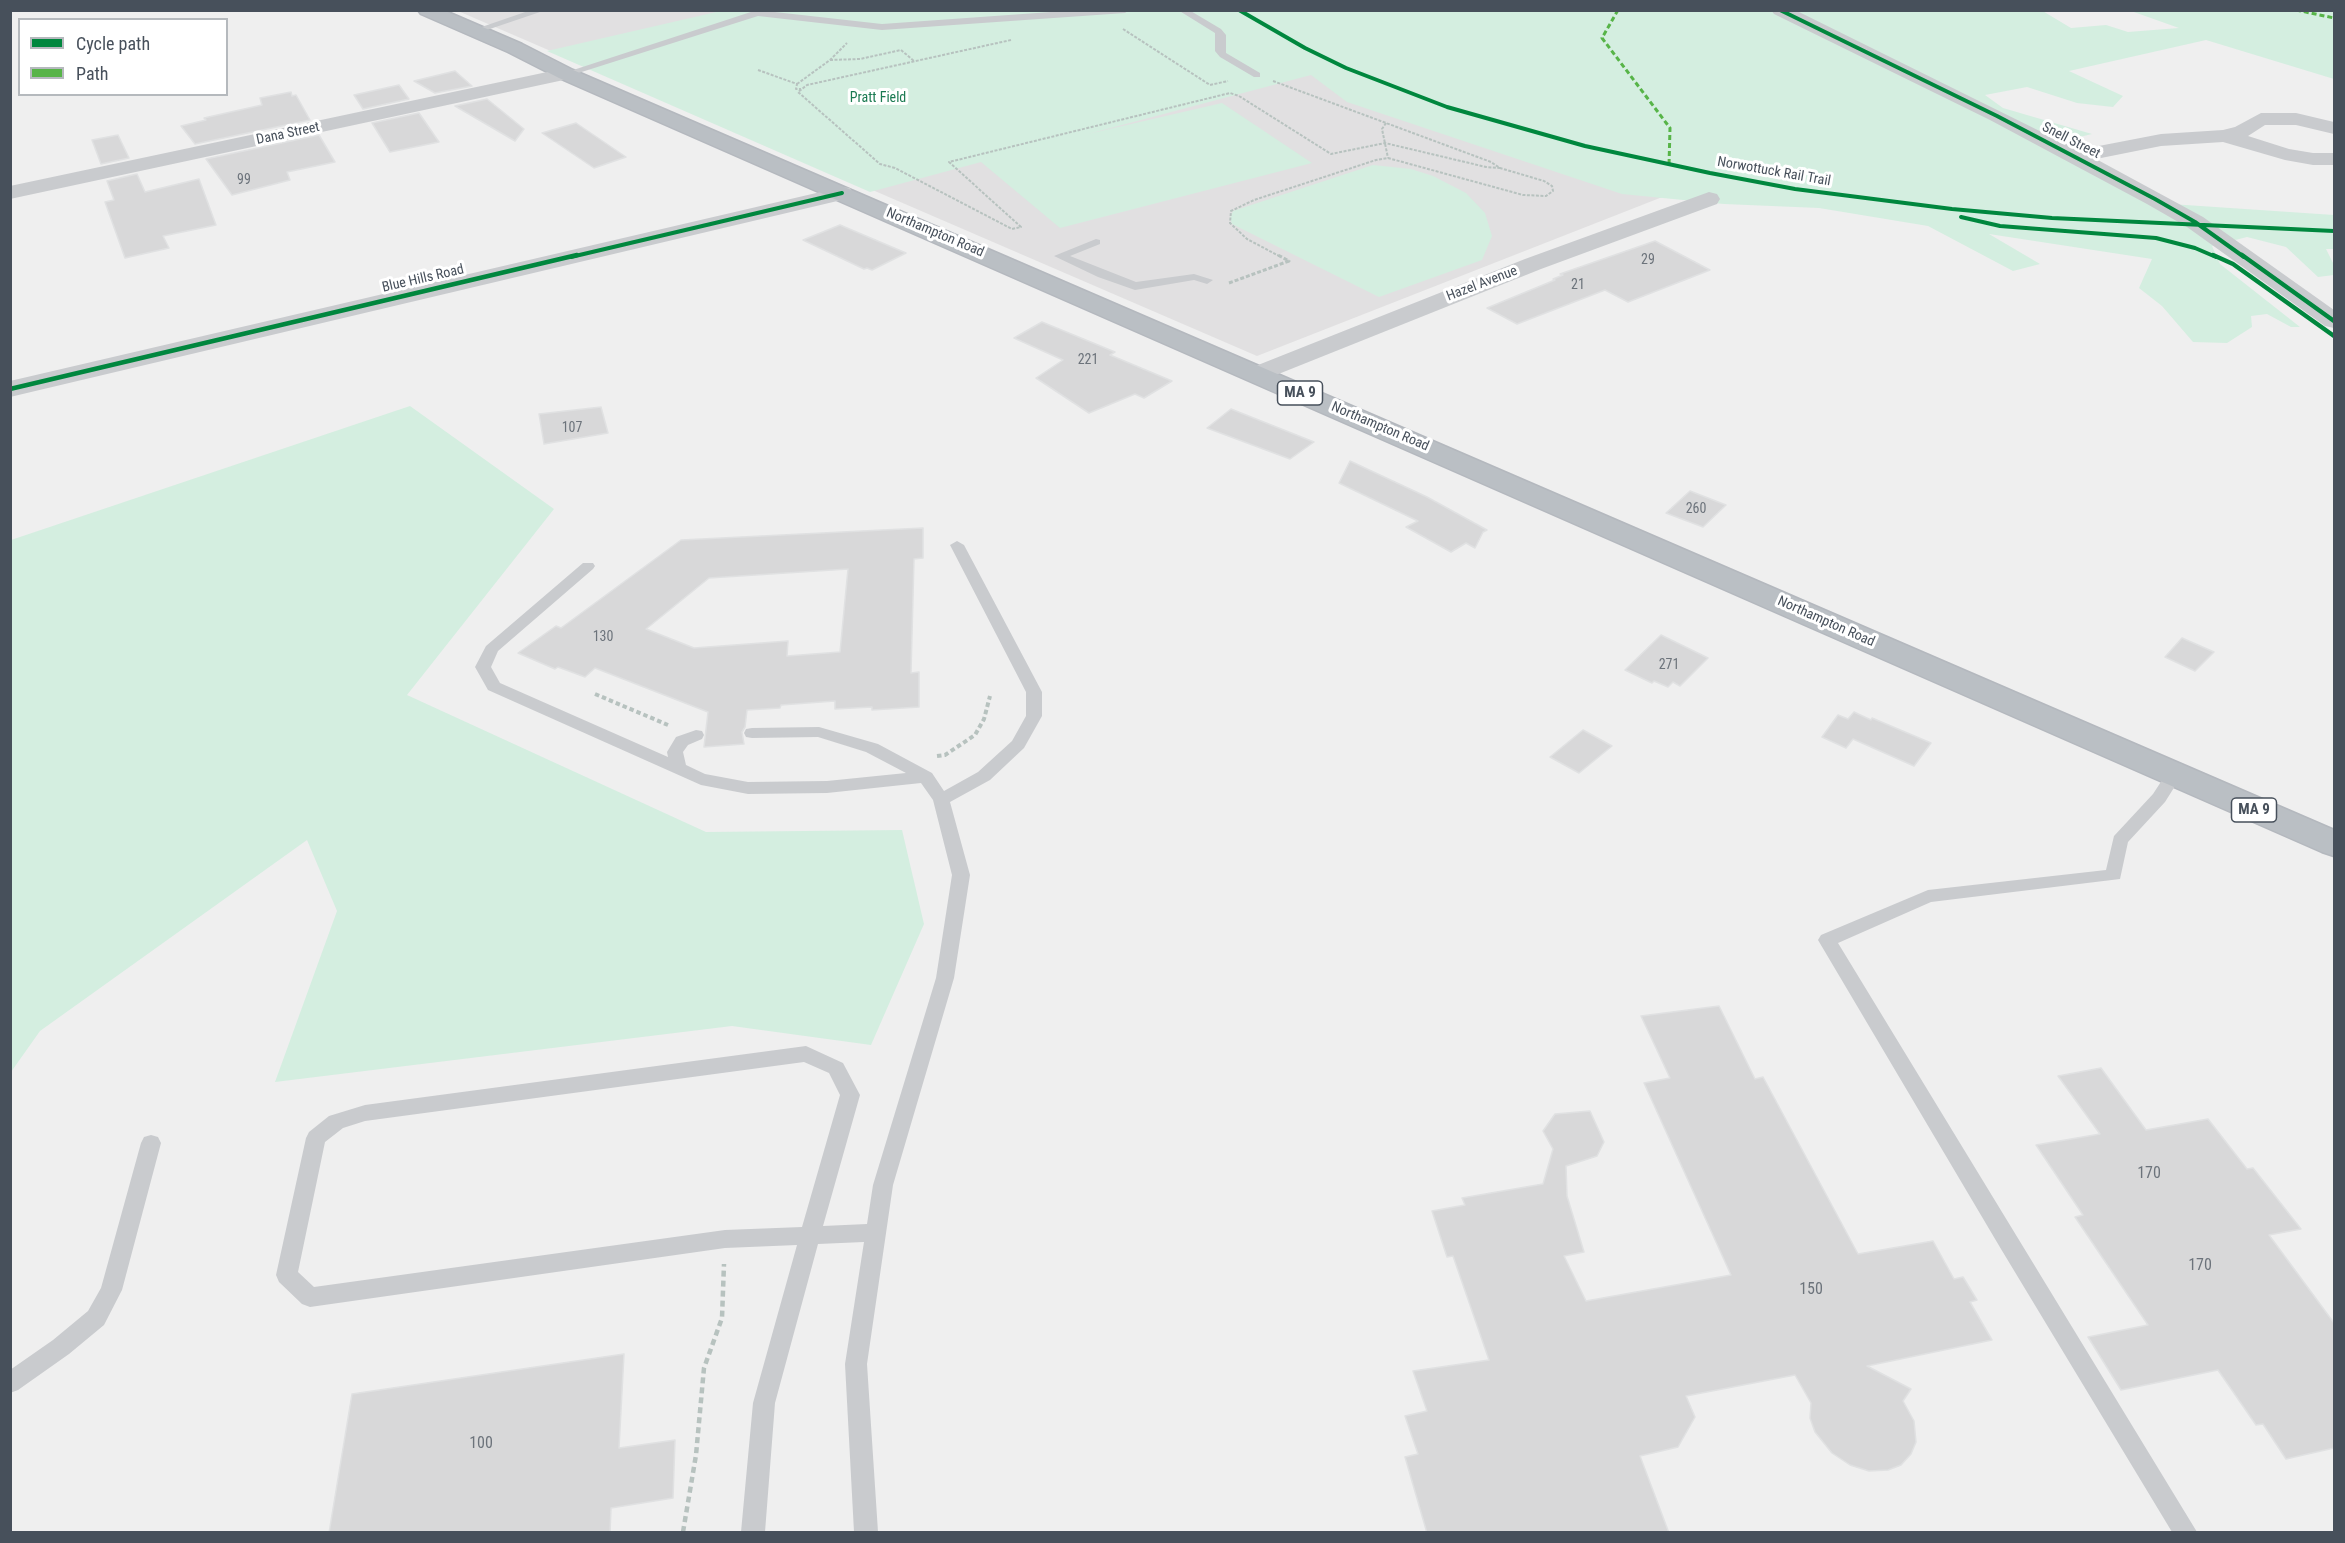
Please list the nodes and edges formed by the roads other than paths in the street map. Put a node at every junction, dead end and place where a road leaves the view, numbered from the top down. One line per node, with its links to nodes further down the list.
1 (427, 10): 7 (highway, Northampton Road / MA 9)
2 (542, 10): 7 (lane)
3 (1125, 10): 6 (lane)
4 (1182, 10): 9 (lane)
5 (1780, 10): 12 (street, Snell Street)
6 (755, 12): 8 (lane)
7 (475, 31): 8 (highway, Northampton Road / MA 9)
8 (566, 74): 14 (street, Dana Street); 15 (highway, Northampton Road / MA 9)
9 (1257, 75)
10 (2334, 129): 11 (street)
11 (2223, 136): 12 (street); 13 (street)
12 (2077, 157): 19 (street, Snell Street)
13 (2334, 159)
14 (10, 193)
15 (842, 193): 20 (highway, Northampton Road / MA 9); 21 (street, Blue Hills Road)
16 (1709, 199): 20 (street, Hazel Avenue)
17 (1096, 242): 18 (lane)
18 (1207, 280)
19 (2334, 321)
20 (1257, 374): 27 (highway, Northampton Road / MA 9)
21 (10, 389)
22 (957, 545): 29 (lane)
23 (588, 566): 26 (lane)
24 (752, 733): 28 (lane)
25 (696, 735): 26 (lane)
26 (678, 768): 28 (lane)
27 (2174, 775): 30 (highway, Northampton Road / MA 9); 37 (lane)
28 (926, 777): 29 (lane)
29 (941, 800): 32 (lane)
30 (2334, 844)
31 (151, 1143): 34 (lane)
32 (876, 1232): 33 (lane); 36 (lane)
33 (810, 1236): 33 (lane); 35 (lane)
34 (10, 1383)
35 (753, 1533)
36 (866, 1533)
37 (2185, 1533)

